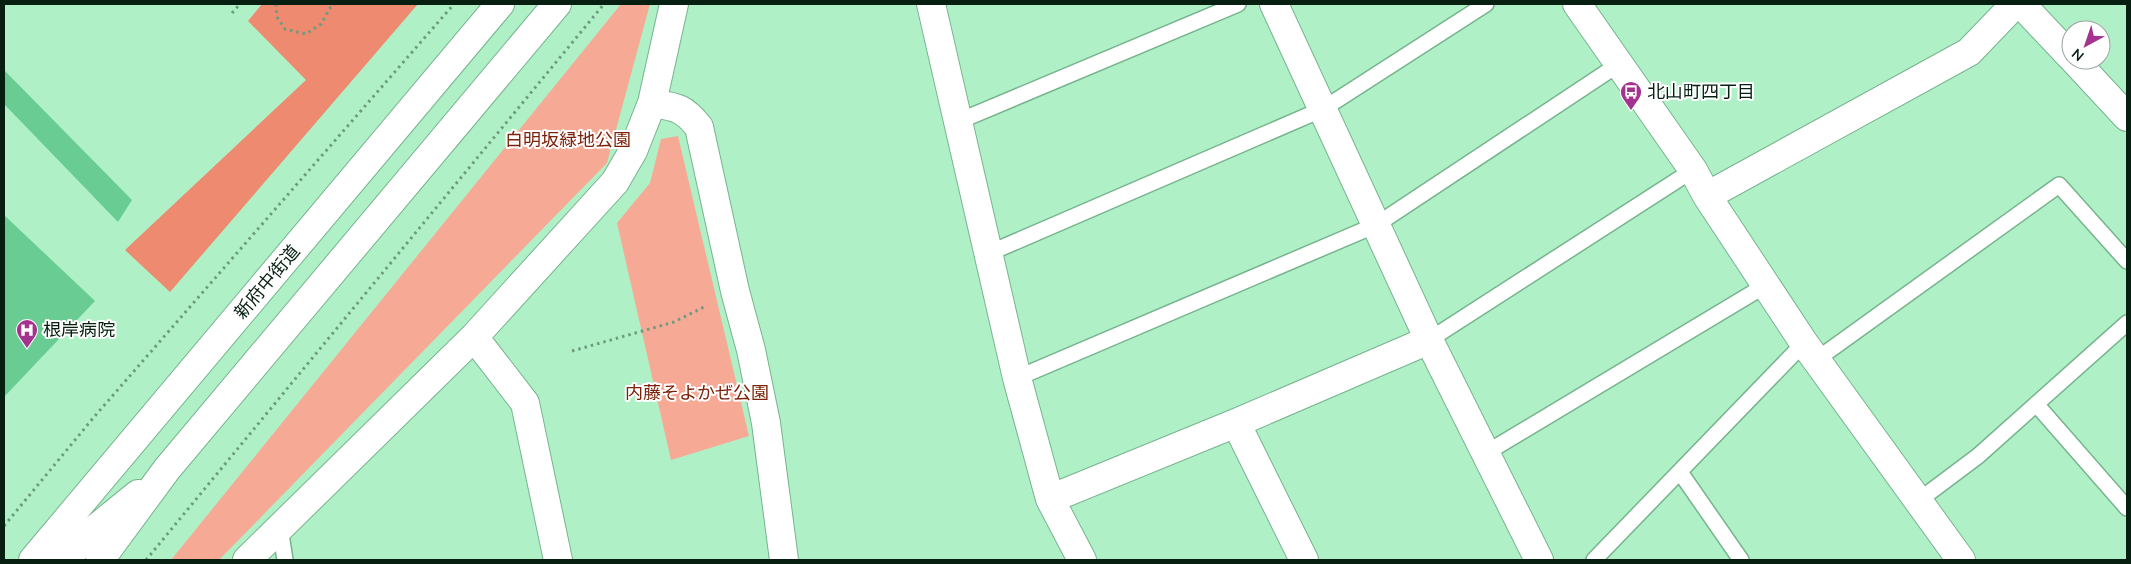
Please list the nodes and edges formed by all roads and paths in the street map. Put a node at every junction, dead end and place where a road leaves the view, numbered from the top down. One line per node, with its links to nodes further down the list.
1 (240, 4): 16 (path)
2 (276, 4): 3 (path)
3 (335, 4)
4 (454, 4): 45 (path)
5 (500, 4): 47 (street, 新府中街道)
6 (558, 4): 40 (street)
7 (604, 4): 50 (path)
8 (674, 4): 20 (street)
9 (931, 4): 23 (street)
10 (1238, 4): 23 (lane)
11 (1274, 4): 21 (street)
12 (1486, 4): 21 (lane)
13 (1578, 4): 18 (street)
14 (2015, 4): 25 (street)
15 (2021, 4): 17 (street)
16 (232, 13)
17 (2061, 46)
18 (1619, 64): 24 (street); 26 (lane)
19 (2083, 70): 22 (street)
20 (652, 103): 30 (street); 32 (street)
21 (1323, 110): 26 (street); 27 (lane)
22 (2127, 117)
23 (957, 122): 27 (street)
24 (1693, 170): 25 (street); 33 (lane)
25 (1707, 196): 29 (street)
26 (1376, 225): 33 (street); 36 (lane)
27 (988, 254): 36 (street)
28 (2127, 261): 35 (lane)
29 (1766, 285): 35 (street); 39 (lane)
30 (736, 291): 34 (path); 54 (street)
31 (2127, 323): 37 (lane)
32 (474, 337): 46 (street); 53 (street)
33 (1429, 340): 38 (street); 39 (street)
34 (572, 351)
35 (1810, 352): 41 (lane); 43 (street)
36 (1016, 378): 42 (street)
37 (2036, 404): 43 (lane); 44 (lane)
38 (1236, 423): 42 (street); 56 (street)
39 (1486, 453): 57 (street)
40 (168, 468): 48 (street); 49 (street)
41 (1680, 472): 58 (lane); 59 (lane)
42 (1050, 499): 55 (street)
43 (1918, 501): 60 (street)
44 (2127, 508)
45 (4, 526)
46 (280, 528): 51 (street); 52 (lane)
47 (33, 560)
48 (64, 560)
49 (100, 560)
50 (146, 560)
51 (247, 560)
52 (285, 560)
53 (558, 560)
54 (784, 560)
55 (1082, 560)
56 (1304, 560)
57 (1539, 560)
58 (1594, 560)
59 (1741, 560)
60 (1961, 560)

